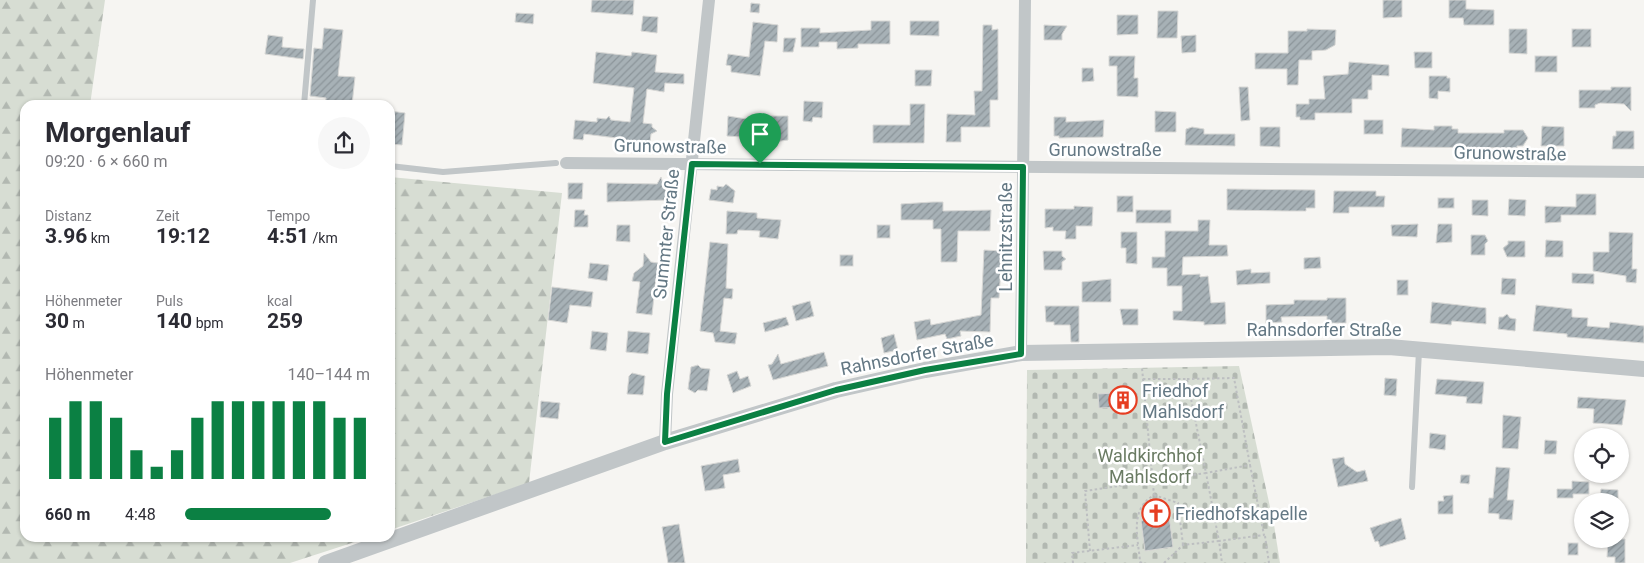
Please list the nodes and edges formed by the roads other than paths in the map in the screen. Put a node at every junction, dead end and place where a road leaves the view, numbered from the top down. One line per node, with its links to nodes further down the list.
1 (313, 0): 4 (lane)
2 (709, 0): 6 (street, Summter Straße)
3 (1024, 0): 8 (street, Lehnitzstraße)
4 (304, 100)
5 (561, 163): 6 (street, Grunowstraße); 7 (lane)
6 (692, 164): 8 (street, Grunowstraße); 13 (street, Summter Straße)
7 (395, 167)
8 (1023, 167): 9 (street, Grunowstraße); 11 (street, Lehnitzstraße)
9 (1644, 172)
10 (1419, 349): 11 (street, Rahnsdorfer Straße); 12 (street, Rahnsdorfer Straße); 14 (lane, Rahnsdorfer Straße)
11 (1021, 354): 13 (street, Rahnsdorfer Straße)
12 (1644, 369)
13 (665, 442): 15 (street, Rahnsdorfer Straße)
14 (1412, 487)
15 (395, 538)
16 (385, 542): 17 (street, Rahnsdorfer Straße)
17 (326, 563)

